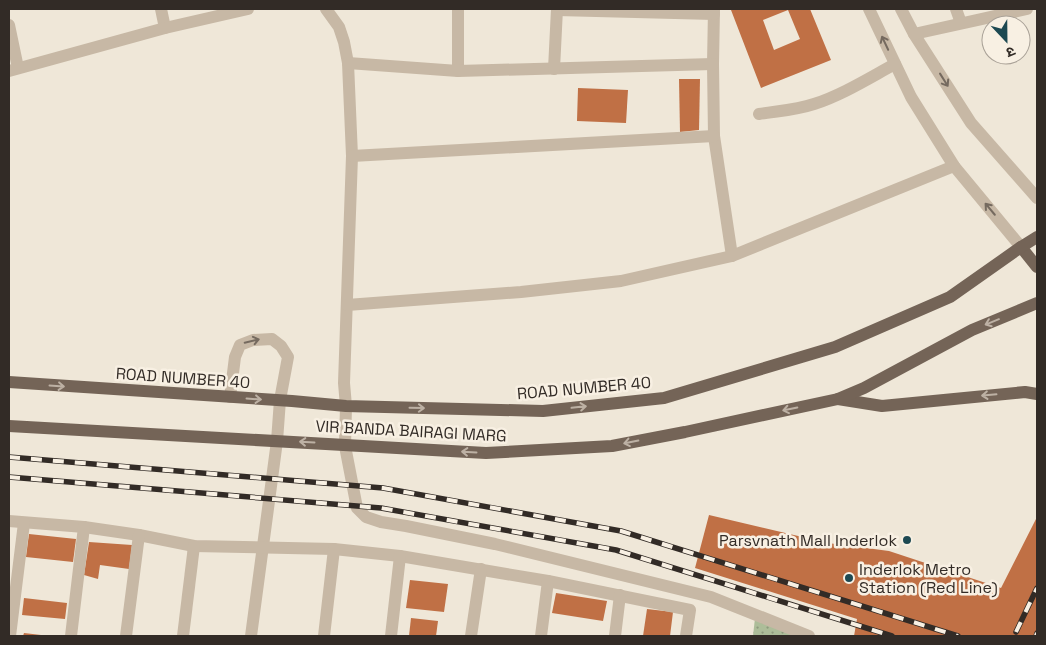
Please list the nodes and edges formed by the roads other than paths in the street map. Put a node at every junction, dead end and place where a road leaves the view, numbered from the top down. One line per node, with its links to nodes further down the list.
1 (161, 9): 13 (street)
2 (248, 9): 13 (street)
3 (458, 9): 20 (street)
4 (557, 9): 9 (street); 18 (street)
5 (869, 9): 17 (street, one-way to 5)
6 (901, 9): 14 (street)
7 (956, 9): 11 (street)
8 (1027, 9): 11 (street)
9 (714, 11): 16 (street)
10 (334, 12): 15 (street)
11 (961, 23): 14 (street)
12 (9, 25): 19 (street)
13 (165, 28): 19 (street)
14 (914, 34): 25 (street, one-way to 25)
15 (348, 63): 20 (street); 23 (street)
16 (714, 64): 18 (street); 22 (street)
17 (895, 64): 21 (street); 24 (street)
18 (554, 69): 20 (street)
19 (13, 70)
20 (458, 71)
21 (759, 114)
22 (714, 136): 23 (street); 28 (street)
23 (352, 156): 31 (street)
24 (954, 166): 27 (street, one-way to 24); 28 (street)
25 (1037, 198)
26 (1037, 237): 27 (main road, ROAD NUMBER 40)
27 (1021, 247): 29 (main road); 37 (main road, ROAD NUMBER 40, one-way to 27)
28 (732, 256): 31 (street)
29 (1037, 267)
30 (1037, 303): 35 (main road, one-way to 35)
31 (346, 305): 37 (street)
32 (9, 382): 34 (main road, ROAD NUMBER 40, one-way to 34)
33 (1037, 394): 35 (main road, one-way to 35)
34 (230, 397): 36 (main road, ROAD NUMBER 40, one-way to 36); 36 (street, one-way to 36)
35 (838, 399): 40 (main road, VIR BANDA BAIRAGI MARG, one-way to 40)
36 (280, 400): 37 (main road, ROAD NUMBER 40); 39 (street)
37 (346, 406): 40 (street)
38 (9, 426): 39 (main road, VIR BANDA BAIRAGI MARG)
39 (277, 441): 40 (main road, VIR BANDA BAIRAGI MARG, one-way to 39); 46 (street)
40 (345, 446): 63 (street)
41 (9, 521): 42 (street)
42 (24, 523): 43 (street); 52 (street)
43 (84, 527): 44 (street); 53 (street)
44 (139, 535): 45 (street); 54 (street)
45 (194, 546): 46 (street); 55 (street)
46 (263, 547): 47 (street); 56 (street)
47 (334, 548): 48 (street); 57 (street)
48 (400, 556): 49 (street); 58 (street)
49 (481, 569): 50 (street); 59 (street)
50 (548, 581): 51 (street); 60 (street)
51 (620, 595): 61 (street); 62 (street)
52 (10, 636)
53 (71, 636)
54 (126, 636)
55 (183, 636)
56 (252, 636)
57 (324, 636)
58 (390, 636)
59 (471, 636)
60 (541, 636)
61 (614, 636)
62 (686, 636)
63 (809, 636)

